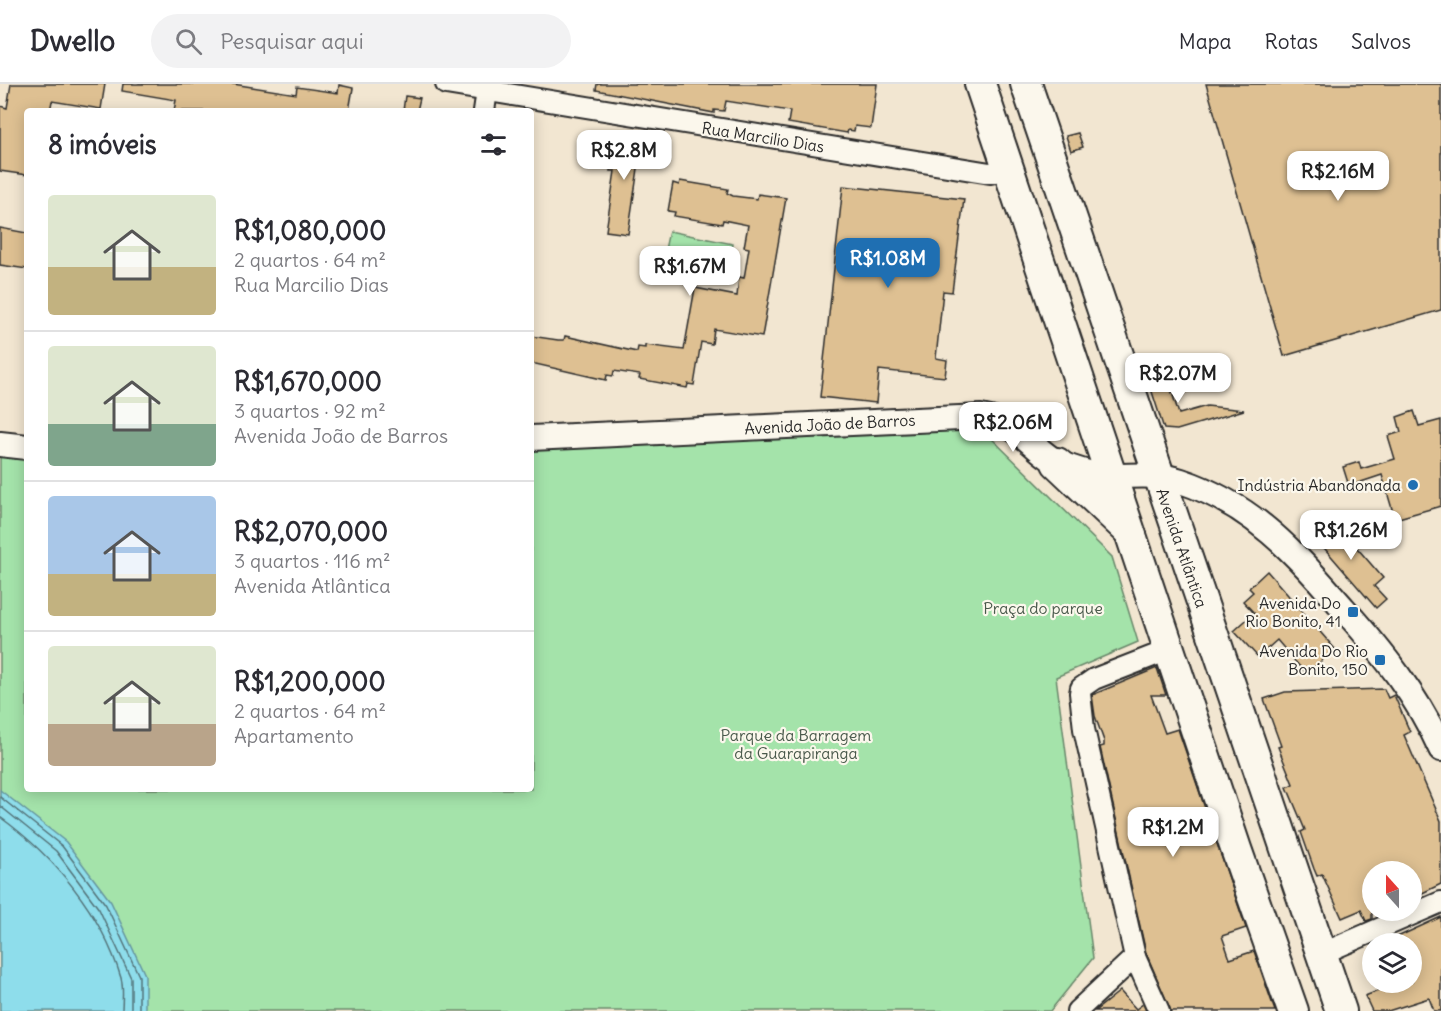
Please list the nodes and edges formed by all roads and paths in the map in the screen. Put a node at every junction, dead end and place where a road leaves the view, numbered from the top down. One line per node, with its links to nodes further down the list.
1 (446, 84): 4 (street, Rua Marcilio Dias)
2 (980, 84): 6 (main road)
3 (1026, 84): 11 (main road, Avenida Atlântica)
4 (488, 88): 5 (street); 6 (street, Rua Marcilio Dias)
5 (485, 108)
6 (1009, 170): 12 (main road)
7 (534, 438): 10 (street, Avenida João de Barros)
8 (0, 444): 9 (street)
9 (24, 447)
10 (1057, 463): 12 (street, Avenida João de Barros); 13 (main road)
11 (1157, 474): 12 (street, Avenida João de Barros); 15 (street); 17 (main road, Avenida Atlântica)
12 (1113, 476): 13 (main road)
13 (1132, 534): 14 (main road)
14 (1171, 649): 18 (street); 21 (main road)
15 (1440, 744)
16 (1441, 902): 17 (street)
17 (1322, 954): 22 (main road, Avenida Atlântica)
18 (1135, 957): 19 (street); 20 (street)
19 (1077, 1011)
20 (1158, 1011)
21 (1293, 1011)
22 (1341, 1011)

